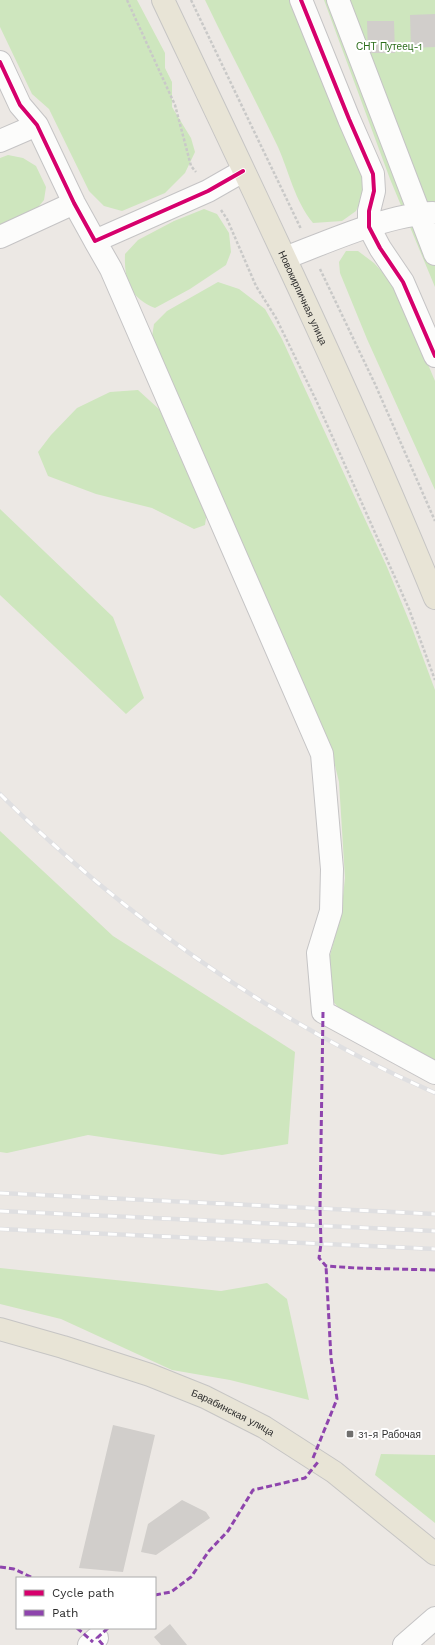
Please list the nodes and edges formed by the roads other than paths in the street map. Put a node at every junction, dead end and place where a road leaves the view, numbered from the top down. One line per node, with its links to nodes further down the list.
1 (163, 0): 7 (main road, Новокирпичная улица)
2 (301, 0): 10 (street)
3 (338, 0): 9 (street)
4 (0, 62): 5 (street)
5 (37, 126): 6 (street); 8 (street)
6 (0, 141)
7 (243, 171): 12 (street); 14 (main road, Новокирпичная улица)
8 (74, 203): 11 (street); 12 (street)
9 (427, 213): 10 (street); 13 (street)
10 (369, 227): 14 (street); 15 (street)
11 (0, 237)
12 (96, 241): 17 (street)
13 (435, 254)
14 (285, 258): 16 (main road, Новокирпичная улица)
15 (435, 356)
16 (435, 598)
17 (435, 1073)
18 (0, 1329): 19 (main road, Барабинская улица)
19 (435, 1554)
20 (435, 1618): 21 (street)
21 (404, 1645)

